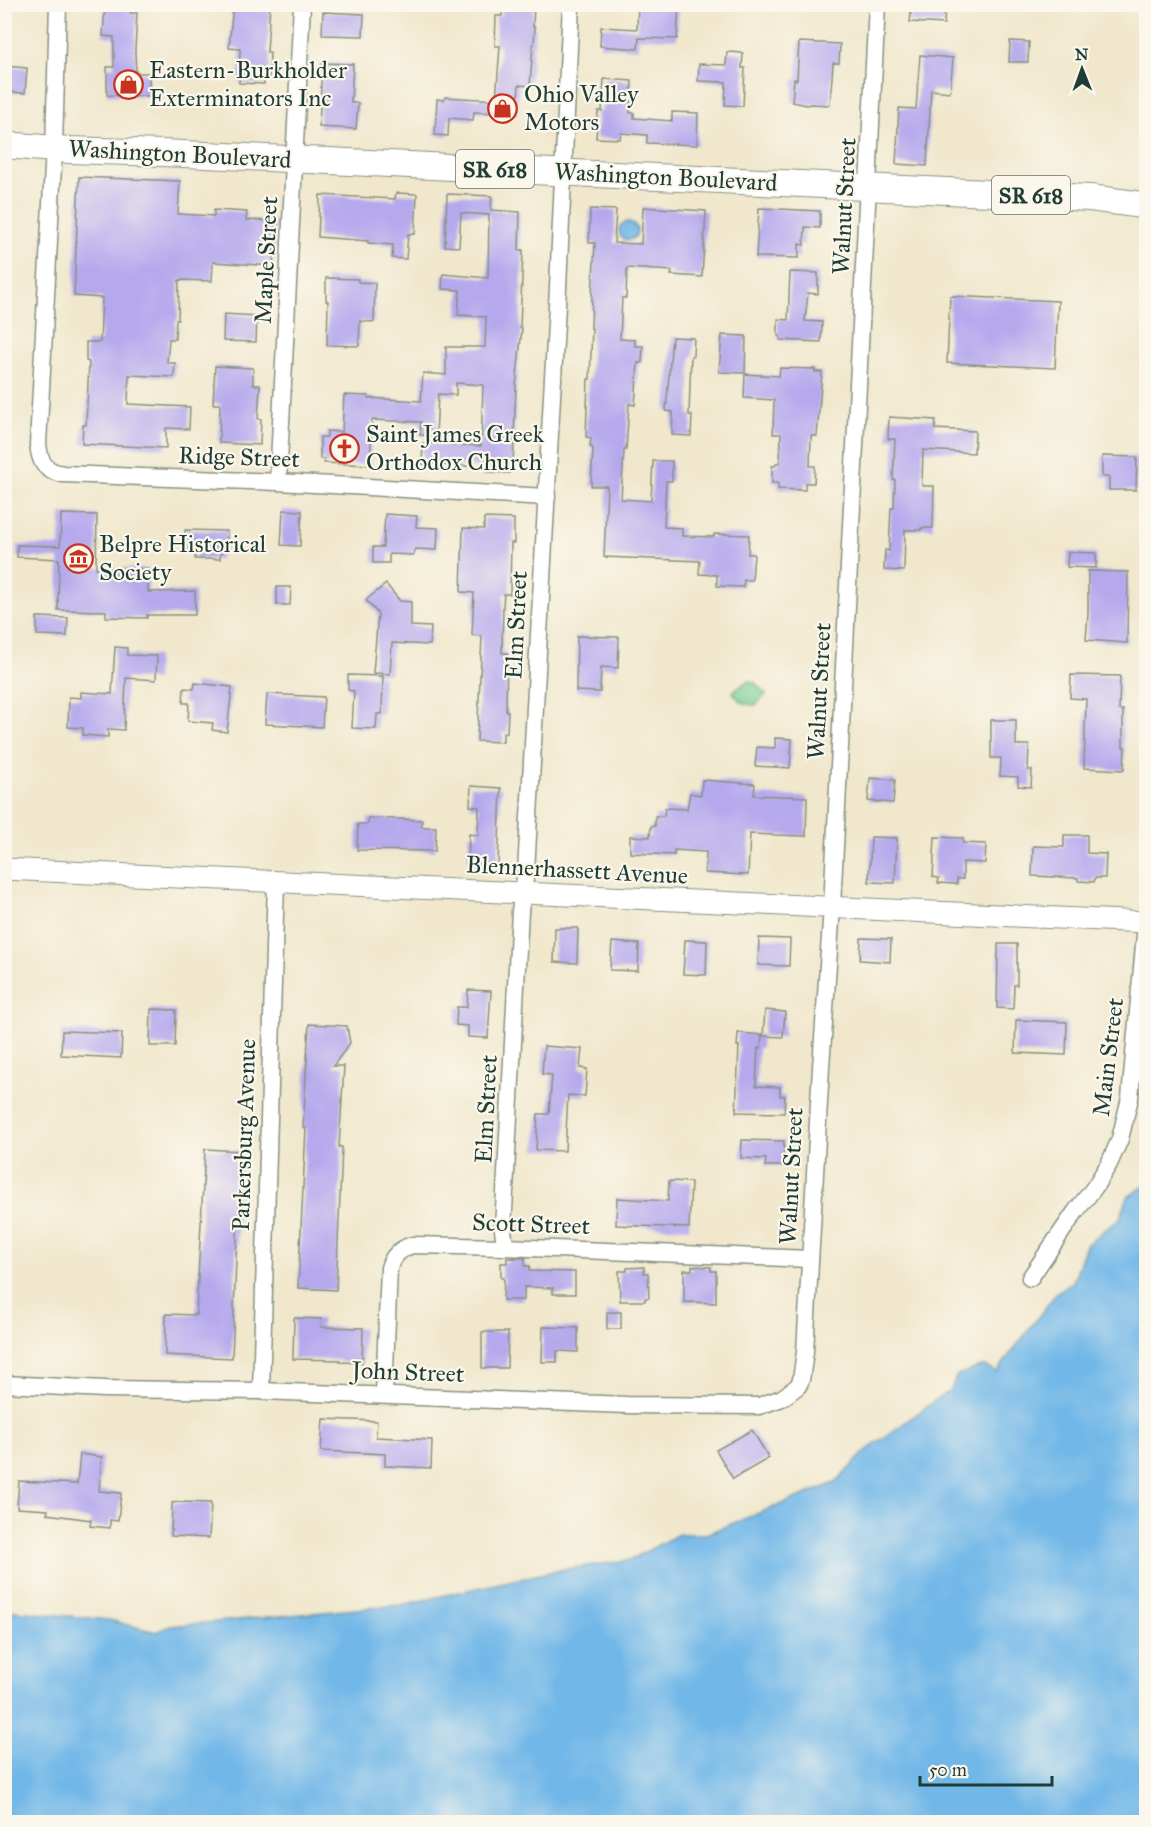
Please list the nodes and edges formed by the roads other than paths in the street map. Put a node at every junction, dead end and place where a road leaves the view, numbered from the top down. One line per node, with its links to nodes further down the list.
1 (58, 4): 6 (street)
2 (302, 4): 7 (street, Maple Street)
3 (572, 4): 8 (street, Elm Street)
4 (877, 4): 9 (street, Walnut Street)
5 (4, 145): 6 (main road, Washington Boulevard / SR 618)
6 (54, 148): 7 (main road, Washington Boulevard / SR 618); 11 (street, Ridge Street)
7 (295, 159): 8 (main road, Washington Boulevard / SR 618); 11 (street, Maple Street)
8 (564, 172): 9 (main road, Washington Boulevard / SR 618); 12 (street, Elm Street)
9 (869, 188): 10 (main road, Washington Boulevard / SR 618); 16 (street, Walnut Street)
10 (1146, 207)
11 (278, 482): 12 (street, Ridge Street)
12 (547, 497): 15 (street, Elm Street)
13 (4, 869): 14 (street, Blennerhassett Avenue)
14 (276, 881): 15 (street, Blennerhassett Avenue); 23 (street, Parkersburg Avenue)
15 (524, 893): 16 (street, Blennerhassett Avenue); 18 (street, Elm Street)
16 (832, 907): 17 (street, Blennerhassett Avenue); 19 (street, Walnut Street)
17 (1146, 923): 20 (street, Main Street)
18 (505, 1247): 19 (street, Scott Street); 24 (street, Scott Street)
19 (810, 1259): 21 (street, Walnut Street)
20 (1030, 1278)
21 (801, 1380): 24 (street, John Street)
22 (4, 1384): 23 (street, John Street)
23 (261, 1391): 24 (street, John Street)
24 (384, 1395)

